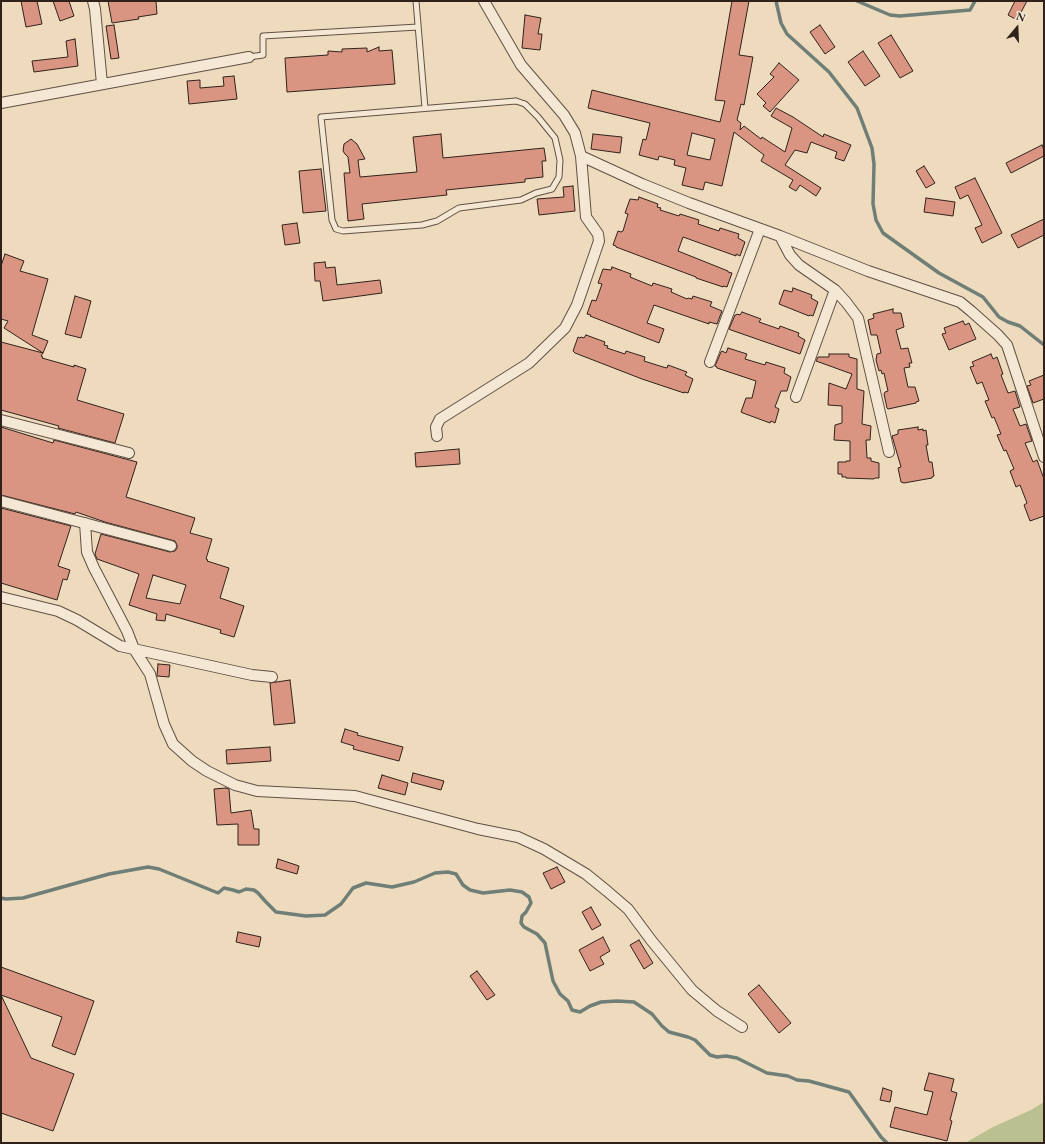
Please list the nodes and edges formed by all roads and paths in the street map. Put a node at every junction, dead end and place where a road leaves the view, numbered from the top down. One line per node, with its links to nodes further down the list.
1 (93, 1): 6 (street)
2 (416, 1): 4 (lane)
3 (484, 1): 9 (street)
4 (418, 27): 5 (lane); 8 (lane)
5 (249, 57): 6 (street)
6 (102, 84): 7 (street)
7 (1, 103)
8 (425, 108): 8 (lane)
9 (581, 156): 10 (street); 16 (street)
10 (760, 229): 11 (street); 13 (street)
11 (780, 236): 12 (street); 19 (street)
12 (835, 290): 14 (street); 17 (street)
13 (710, 362)
14 (796, 397)
15 (1, 420): 18 (street)
16 (437, 436)
17 (890, 452)
18 (129, 453)
19 (1044, 457)
20 (1, 501): 21 (street)
21 (85, 523): 22 (street); 24 (street)
22 (171, 546)
23 (1, 597): 24 (street)
24 (134, 648): 25 (street); 26 (street)
25 (272, 677)
26 (742, 1027)

